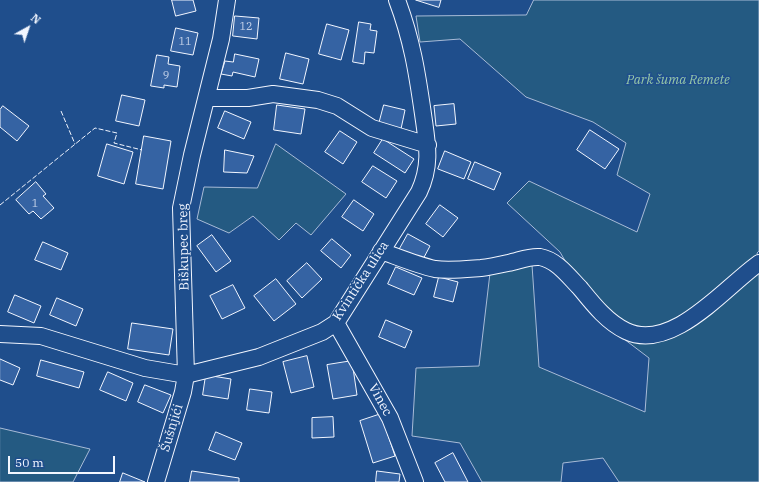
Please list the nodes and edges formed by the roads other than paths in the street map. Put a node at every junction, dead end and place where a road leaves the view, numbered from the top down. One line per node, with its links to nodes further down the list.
1 (227, 0): 3 (street, Biškupec breg)
2 (397, 0): 4 (street, Kvintička ulica)
3 (207, 98): 4 (street); 9 (street, Biškupec breg)
4 (428, 145): 5 (street, Kvintička ulica)
5 (381, 251): 6 (street); 7 (street, Kvintička ulica)
6 (759, 263)
7 (336, 323): 9 (street, Kvintička ulica); 11 (street, Vinec)
8 (0, 334): 9 (street, Kvintička ulica)
9 (186, 375): 10 (street, Šušnjići)
10 (156, 482)
11 (415, 482)

